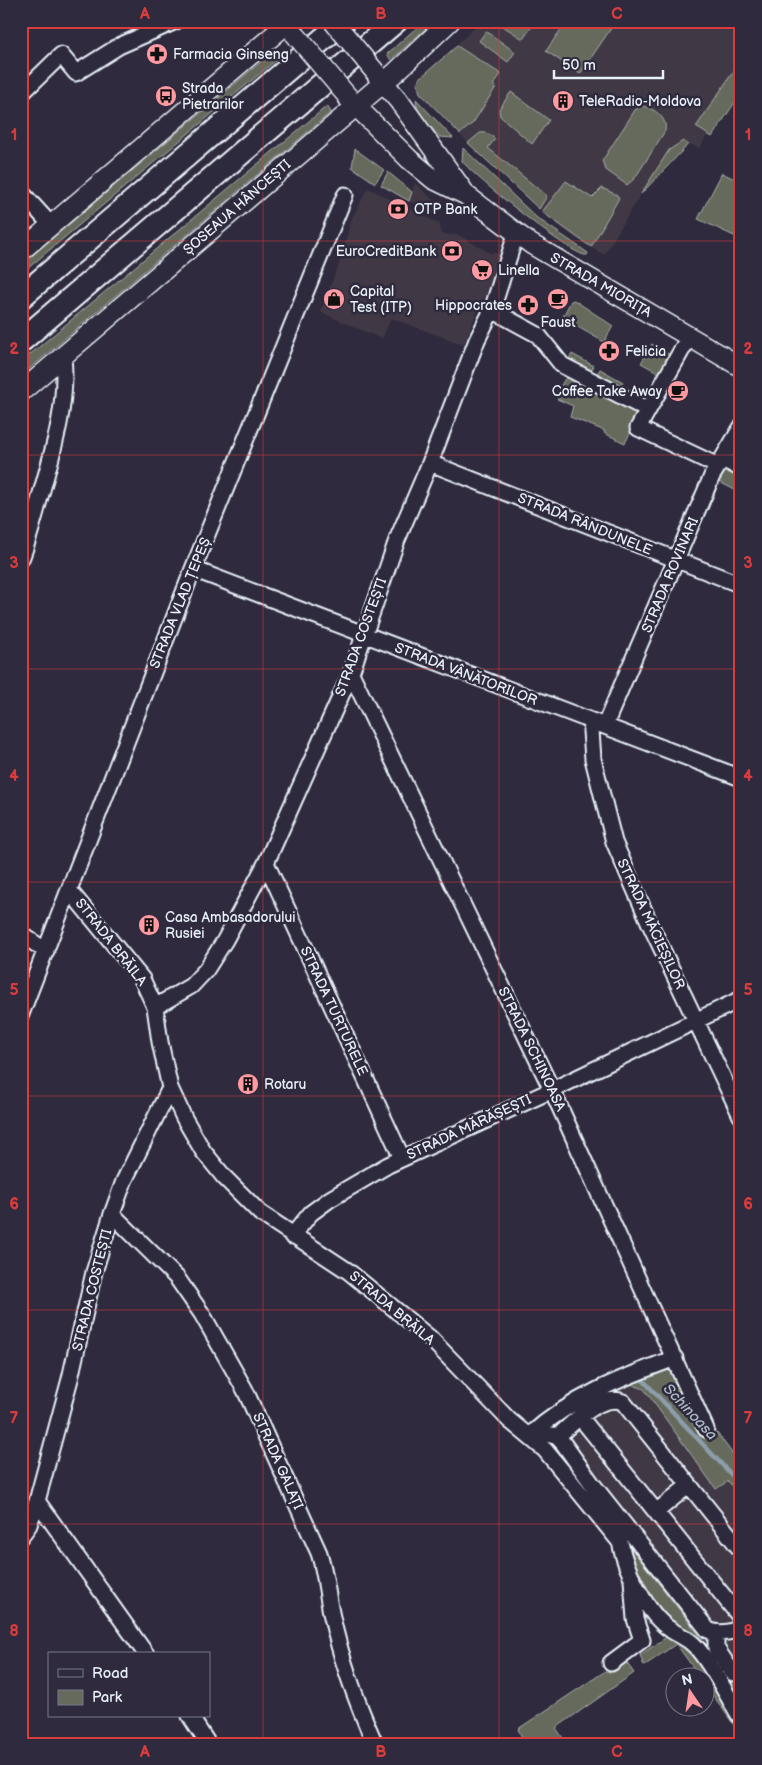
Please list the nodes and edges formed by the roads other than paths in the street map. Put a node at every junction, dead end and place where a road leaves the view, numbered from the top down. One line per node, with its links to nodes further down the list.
1 (176, 21): 8 (street)
2 (333, 21): 7 (main road, STRADA MIORIȚA, bridge)
3 (344, 21): 16 (highway)
4 (396, 21): 19 (highway)
5 (450, 21): 7 (main road, ȘOSEAUA HÂNCEȘTI)
6 (290, 26): 9 (main road, STRADA MIORIȚA, bridge); 13 (main road)
7 (380, 78): 9 (main road, ȘOSEAUA HÂNCEȘTI); 12 (main road, STRADA MIORIȚA)
8 (21, 94)
9 (352, 101): 12 (main road, STRADA MIORIȚA); 20 (main road, ȘOSEAUA HÂNCEȘTI)
10 (21, 192): 13 (street)
11 (345, 195): 30 (street, STRADA VLAD ȚEPEȘ)
12 (466, 195): 14 (main road, STRADA MIORIȚA)
13 (51, 225): 15 (main road)
14 (516, 234): 17 (street, STRADA COSTEȘTI); 18 (main road, STRADA MIORIȚA)
15 (21, 251)
16 (21, 297)
17 (492, 310): 23 (street); 25 (street, STRADA COSTEȘTI)
18 (689, 337): 21 (main road, STRADA MIORIȚA); 23 (street)
19 (21, 341)
20 (63, 357): 22 (main road, ȘOSEAUA HÂNCEȘTI); 28 (street)
21 (741, 367)
22 (21, 392)
23 (648, 410): 26 (street)
24 (741, 428): 26 (street, STRADA ROVINARI)
25 (430, 462): 29 (street, STRADA RÂNDUNELE); 32 (street, STRADA COSTEȘTI)
26 (720, 462): 27 (street); 29 (street, STRADA ROVINARI)
27 (741, 469)
28 (21, 560)
29 (677, 560): 31 (street, STRADA RÂNDUNELE); 34 (street, STRADA ROVINARI)
30 (192, 569): 32 (street, STRADA VÂNĂTORILOR); 37 (street, STRADA VLAD ȚEPEȘ)
31 (741, 585)
32 (364, 634): 33 (street, STRADA COSTEȘTI); 34 (street, STRADA VÂNĂTORILOR)
33 (351, 673): 36 (street, STRADA COSTEȘTI); 45 (street, STRADA SCHINOASA)
34 (599, 724): 35 (street, STRADA VÂNĂTORILOR); 43 (street, STRADA MĂCIEȘILOR)
35 (741, 778)
36 (266, 863): 41 (street, STRADA COSTEȘTI); 47 (street, STRADA TURTURELE)
37 (69, 890): 39 (street, STRADA VLAD ȚEPEȘ); 41 (street, STRADA BRĂILA)
38 (21, 934): 39 (street)
39 (46, 951): 42 (street, STRADA VLAD ȚEPEȘ)
40 (741, 999): 43 (street, STRADA MĂRĂȘEȘTI)
41 (155, 1007): 44 (street, STRADA BRĂILA)
42 (21, 1014)
43 (696, 1020): 45 (street, STRADA MĂRĂȘEȘTI); 46 (street, STRADA MĂCIEȘILOR)
44 (170, 1088): 48 (street, STRADA COSTEȘTI); 49 (street, STRADA BRĂILA)
45 (552, 1090): 47 (street, STRADA MĂRĂȘEȘTI); 50 (street, STRADA SCHINOASA)
46 (741, 1116)
47 (402, 1158): 49 (street, STRADA MĂRĂȘEȘTI)
48 (112, 1214): 56 (street, STRADA COSTEȘTI); 70 (street, STRADA GALAȚI)
49 (292, 1236): 53 (street, STRADA BRĂILA)
50 (675, 1358): 52 (street, STRADA SCHINOASA); 53 (street)
51 (580, 1417): 54 (street); 55 (street); 57 (street)
52 (706, 1429)
53 (531, 1434): 54 (street); 60 (street, STRADA BRĂILA)
54 (558, 1436): 63 (street)
55 (690, 1485): 57 (street); 59 (street)
56 (37, 1501): 58 (street, STRADA COSTEȘTI); 64 (street)
57 (656, 1512): 61 (street)
58 (21, 1536)
59 (741, 1550)
60 (632, 1580): 65 (street); 68 (street, STRADA BRĂILA)
61 (741, 1618)
62 (741, 1627): 63 (street)
63 (716, 1634): 66 (street)
64 (145, 1652)
65 (611, 1663)
66 (733, 1674)
67 (191, 1718): 69 (street)
68 (741, 1718)
69 (208, 1744)
70 (375, 1744)

